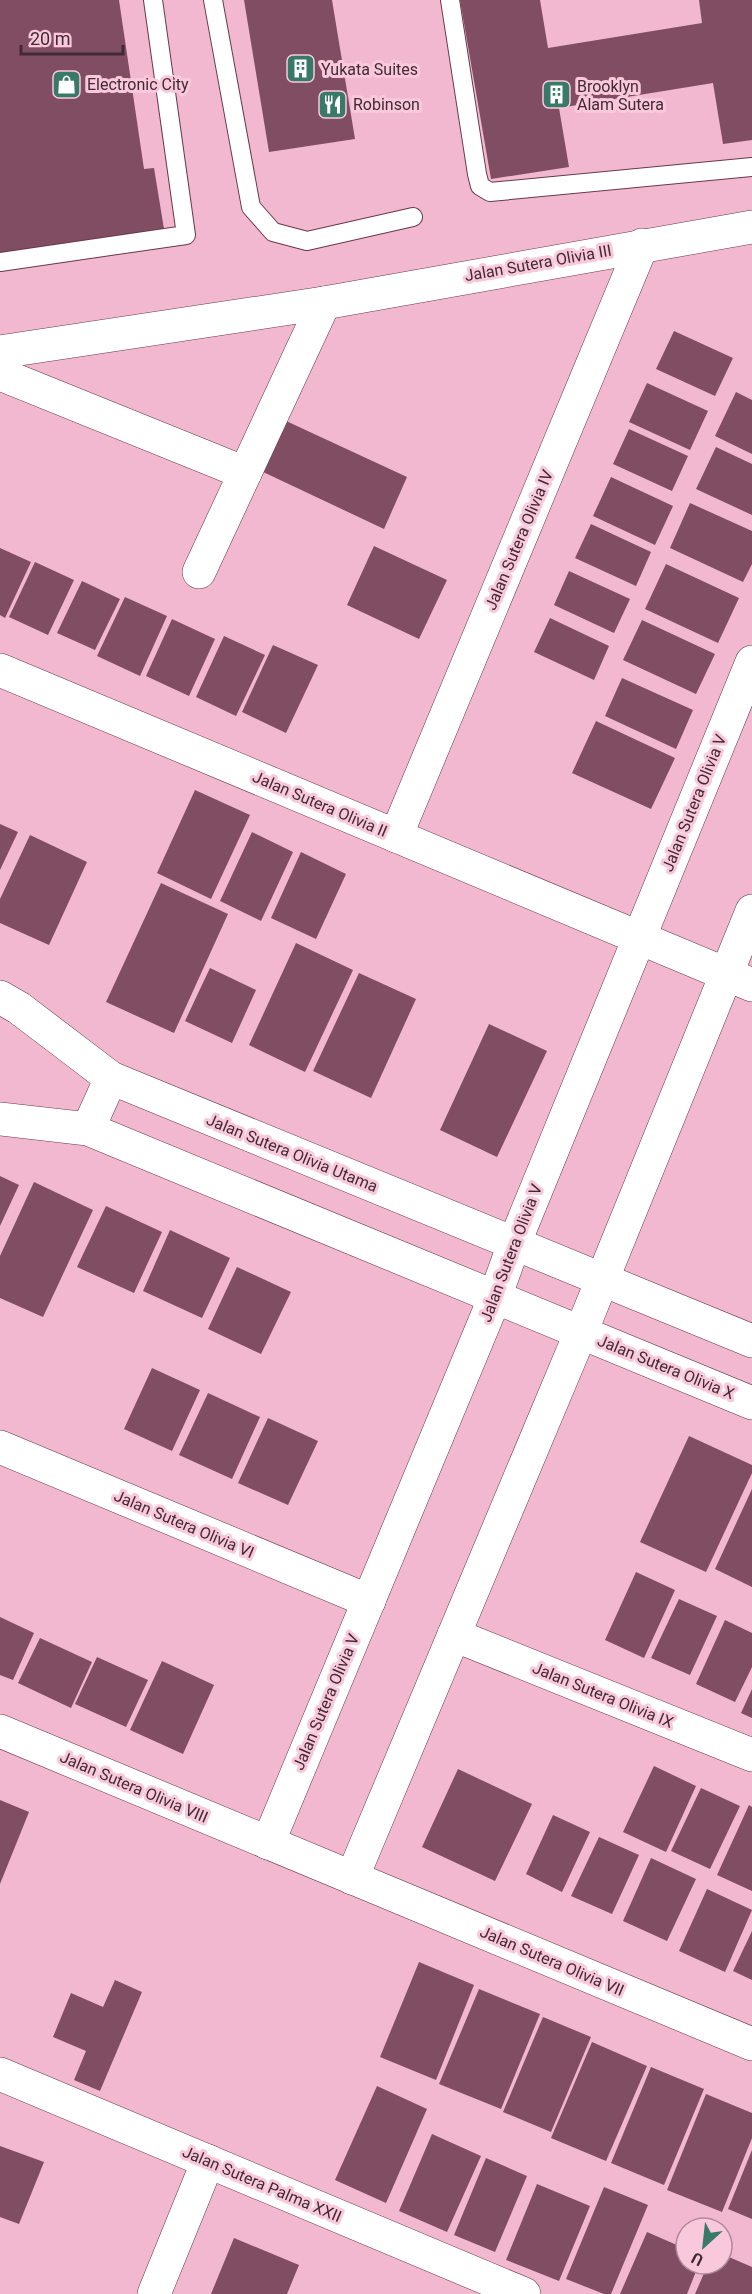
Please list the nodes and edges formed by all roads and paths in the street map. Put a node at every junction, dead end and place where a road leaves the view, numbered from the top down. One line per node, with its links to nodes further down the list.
1 (153, 0): 8 (lane)
2 (213, 0): 5 (lane)
3 (450, 0): 4 (lane)
4 (752, 167)
5 (413, 217)
6 (752, 226): 7 (street, Jalan Sutera Olivia III)
7 (642, 244): 9 (street, Jalan Sutera Olivia III); 16 (street, Jalan Sutera Olivia IV)
8 (0, 262)
9 (324, 303): 10 (street, Jalan Sutera Olivia III); 12 (street)
10 (0, 352)
11 (0, 374): 12 (street)
12 (245, 473): 13 (street)
13 (199, 572)
14 (752, 662): 18 (street, Jalan Sutera Olivia V)
15 (0, 670): 16 (street, Jalan Sutera Olivia II)
16 (396, 836): 18 (street, Jalan Sutera Olivia II)
17 (752, 911): 19 (street)
18 (639, 938): 19 (street, Jalan Sutera Olivia II); 24 (street, Jalan Sutera Olivia V)
19 (739, 980): 25 (street)
20 (0, 997): 21 (street, Jalan Sutera Olivia Utama)
21 (111, 1078): 23 (street); 24 (street, Jalan Sutera Olivia Utama)
22 (0, 1119): 23 (street)
23 (88, 1129): 26 (street)
24 (514, 1244): 25 (street, Jalan Sutera Olivia Utama); 26 (street, Jalan Sutera Olivia V)
25 (601, 1279): 27 (street); 28 (street)
26 (495, 1297): 27 (street); 31 (street, Jalan Sutera Olivia V)
27 (581, 1332): 29 (street, Jalan Sutera Olivia X); 32 (street)
28 (752, 1341)
29 (752, 1403)
30 (0, 1447): 31 (street, Jalan Sutera Olivia VI)
31 (369, 1601): 35 (street, Jalan Sutera Olivia V)
32 (454, 1635): 34 (street, Jalan Sutera Olivia IX); 36 (street)
33 (0, 1731): 35 (street, Jalan Sutera Olivia VIII)
34 (752, 1755)
35 (268, 1843): 36 (street, Jalan Sutera Olivia VIII)
36 (352, 1878): 37 (street, Jalan Sutera Olivia VII)
37 (752, 2044)
38 (0, 2074): 39 (street, Jalan Sutera Palma XXII)
39 (208, 2161): 40 (street); 41 (street, Jalan Sutera Palma XXII)
40 (154, 2294)
41 (524, 2294)

